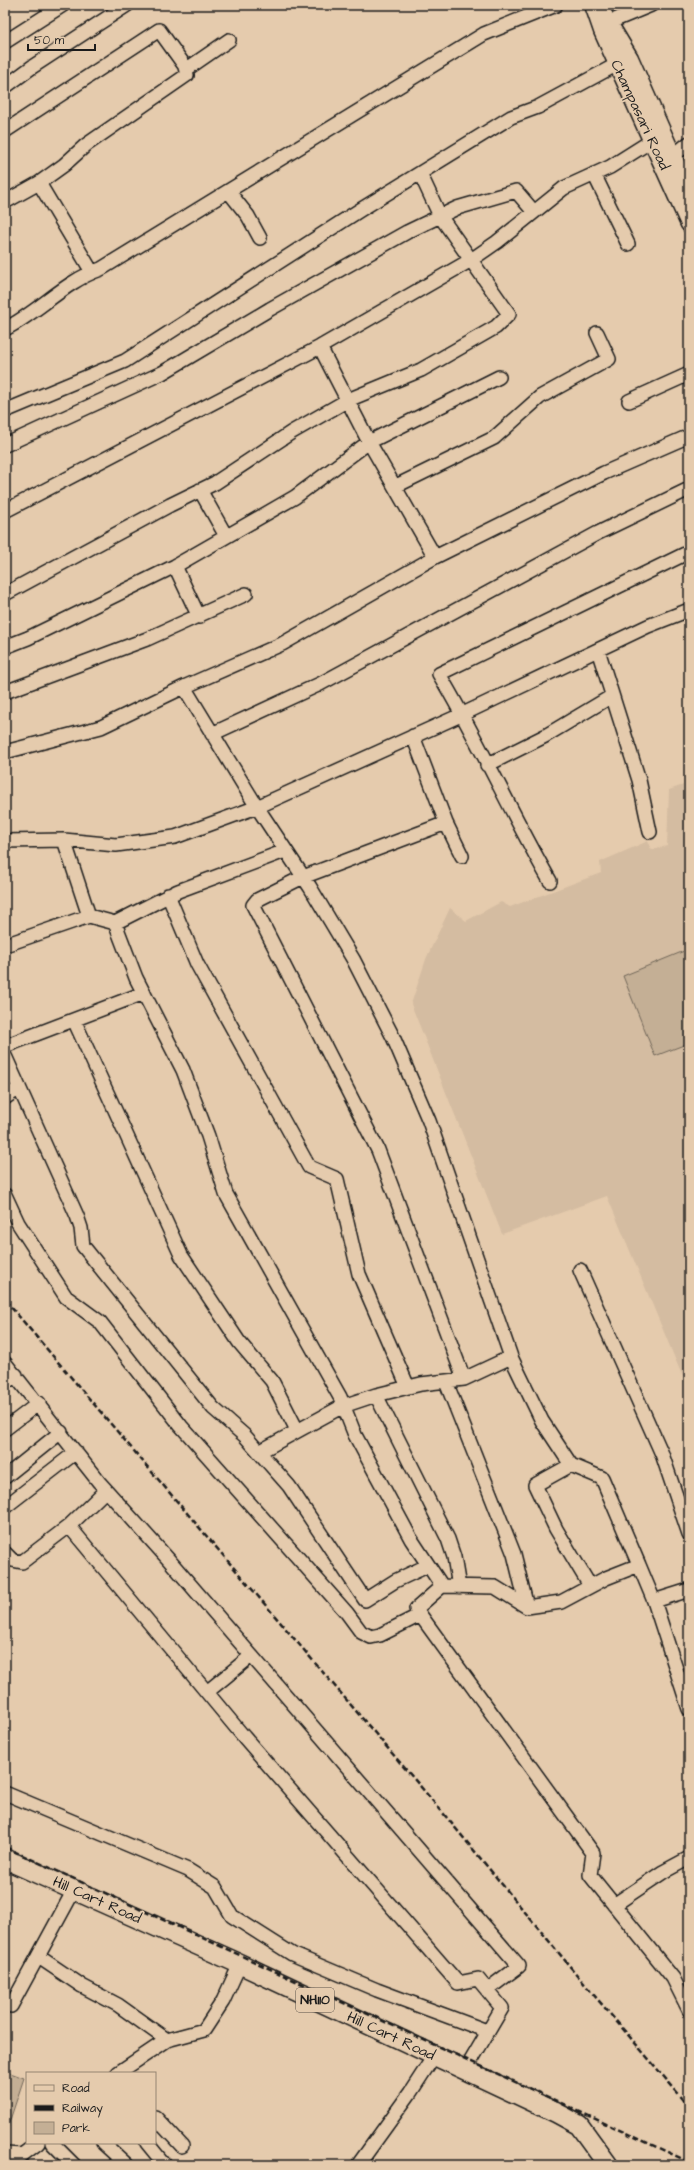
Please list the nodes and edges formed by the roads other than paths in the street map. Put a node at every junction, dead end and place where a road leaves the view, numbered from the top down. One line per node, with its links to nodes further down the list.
1 (63, 5): 9 (street)
2 (126, 5): 12 (street)
3 (556, 5): 20 (street)
4 (593, 5): 10 (main road, Champasari Road)
5 (598, 5): 7 (main road, Champasari Road)
6 (651, 5): 7 (street)
7 (610, 22): 10 (main road, Champasari Road)
8 (229, 40): 11 (street)
9 (5, 42)
10 (623, 61): 14 (main road, Champasari Road); 17 (street)
11 (185, 67): 13 (street); 19 (street)
12 (5, 87)
13 (5, 131)
14 (658, 137): 16 (main road, Champasari Road); 18 (street); 25 (main road, Champasari Road)
15 (689, 143): 16 (street)
16 (673, 156): 21 (main road, Champasari Road)
17 (420, 173): 24 (street); 37 (street)
18 (594, 174): 23 (street); 27 (street)
19 (39, 183): 22 (street); 29 (street)
20 (229, 192): 26 (street); 29 (street)
21 (689, 192)
22 (5, 202)
23 (534, 212): 24 (street); 28 (street)
24 (440, 216): 28 (street); 40 (street)
25 (689, 224)
26 (260, 238)
27 (628, 244)
28 (471, 260): 32 (street); 35 (street)
29 (92, 272): 30 (street)
30 (5, 329)
31 (597, 333): 41 (street)
32 (320, 347): 35 (street); 44 (street)
33 (689, 374): 36 (street)
34 (499, 377): 39 (street)
35 (348, 400): 39 (street); 43 (street)
36 (629, 401)
37 (5, 411)
38 (689, 436): 47 (street)
39 (370, 442): 41 (street); 45 (street)
40 (5, 446)
41 (396, 486): 47 (street)
42 (689, 489): 59 (street)
43 (200, 490): 45 (street); 49 (street)
44 (5, 511)
45 (226, 536): 48 (street)
46 (689, 552): 58 (street)
47 (435, 557): 55 (street)
48 (175, 566): 52 (street); 53 (street)
49 (5, 594)
50 (246, 594): 52 (street)
51 (689, 610): 54 (street)
52 (199, 617): 56 (street)
53 (5, 647)
54 (598, 650): 57 (street); 58 (street)
55 (184, 687): 59 (street); 61 (street)
56 (5, 692)
57 (612, 696): 62 (street); 65 (street)
58 (462, 714): 60 (street); 62 (street)
59 (212, 734): 63 (street)
60 (413, 736): 63 (street); 64 (street)
61 (5, 752)
62 (487, 765): 71 (street)
63 (257, 807): 66 (street); 68 (street)
64 (446, 823): 69 (street); 70 (street)
65 (650, 832)
66 (64, 840): 67 (street); 73 (street)
67 (5, 841)
68 (286, 851): 70 (street); 72 (street)
69 (462, 856)
70 (303, 877): 84 (street); 87 (street)
71 (550, 881)
72 (168, 896): 74 (street); 90 (street)
73 (89, 916): 74 (street); 75 (street)
74 (115, 923): 76 (street)
75 (5, 945)
76 (144, 993): 77 (street); 93 (street)
77 (74, 1020): 78 (street); 95 (street)
78 (5, 1046)
79 (5, 1056): 80 (street)
80 (20, 1088): 81 (street); 98 (street)
81 (5, 1098)
82 (5, 1195): 114 (street)
83 (580, 1270): 104 (street)
84 (511, 1357): 87 (street); 99 (street)
85 (5, 1363): 86 (street)
86 (16, 1375): 89 (street); 92 (street)
87 (464, 1379): 88 (street)
88 (446, 1382): 90 (street); 113 (street)
89 (5, 1383)
90 (408, 1388): 91 (street)
91 (376, 1395): 93 (street); 110 (street)
92 (39, 1403): 94 (street); 96 (street)
93 (343, 1406): 95 (street); 107 (street)
94 (5, 1429)
95 (297, 1430): 98 (street)
96 (61, 1432): 97 (street); 100 (street)
97 (76, 1452): 101 (street); 102 (street)
98 (258, 1452): 107 (street)
99 (571, 1465): 106 (street); 109 (street)
100 (5, 1477)
101 (106, 1490): 103 (street); 115 (street)
102 (5, 1507)
103 (69, 1526): 105 (street); 116 (street)
104 (689, 1534)
105 (5, 1553)
106 (639, 1565): 109 (street); 112 (street)
107 (427, 1566): 108 (street)
108 (442, 1586): 110 (street); 114 (street)
109 (590, 1586): 113 (street)
110 (459, 1587): 113 (street)
111 (689, 1590): 112 (street)
112 (654, 1601): 117 (street)
113 (527, 1607)
114 (420, 1615): 122 (street)
115 (251, 1656): 116 (street); 125 (street)
116 (206, 1692): 125 (street)
117 (689, 1709)
118 (5, 1793): 128 (street)
119 (689, 1858): 122 (street)
120 (5, 1859): 121 (highway, Hill Cart Road / NH110)
121 (74, 1890): 123 (street); 124 (highway, Hill Cart Road / NH110)
122 (614, 1904): 127 (street)
123 (39, 1957): 126 (street); 129 (street)
124 (240, 1964): 129 (street); 130 (highway, Hill Cart Road / NH110)
125 (487, 1990): 128 (street)
126 (11, 2006)
127 (689, 2010)
128 (487, 2031): 131 (street)
129 (167, 2040): 132 (street)
130 (434, 2056): 131 (highway, Hill Cart Road / NH110); 143 (street)
131 (465, 2071): 144 (highway, Hill Cart Road / NH110)
132 (119, 2072)
133 (156, 2118): 138 (street)
134 (37, 2144): 139 (street)
135 (53, 2144): 140 (street)
136 (104, 2144): 141 (street)
137 (148, 2144): 142 (street)
138 (182, 2146)
139 (5, 2154)
140 (74, 2165)
141 (127, 2165)
142 (165, 2165)
143 (358, 2165)
144 (608, 2165)

